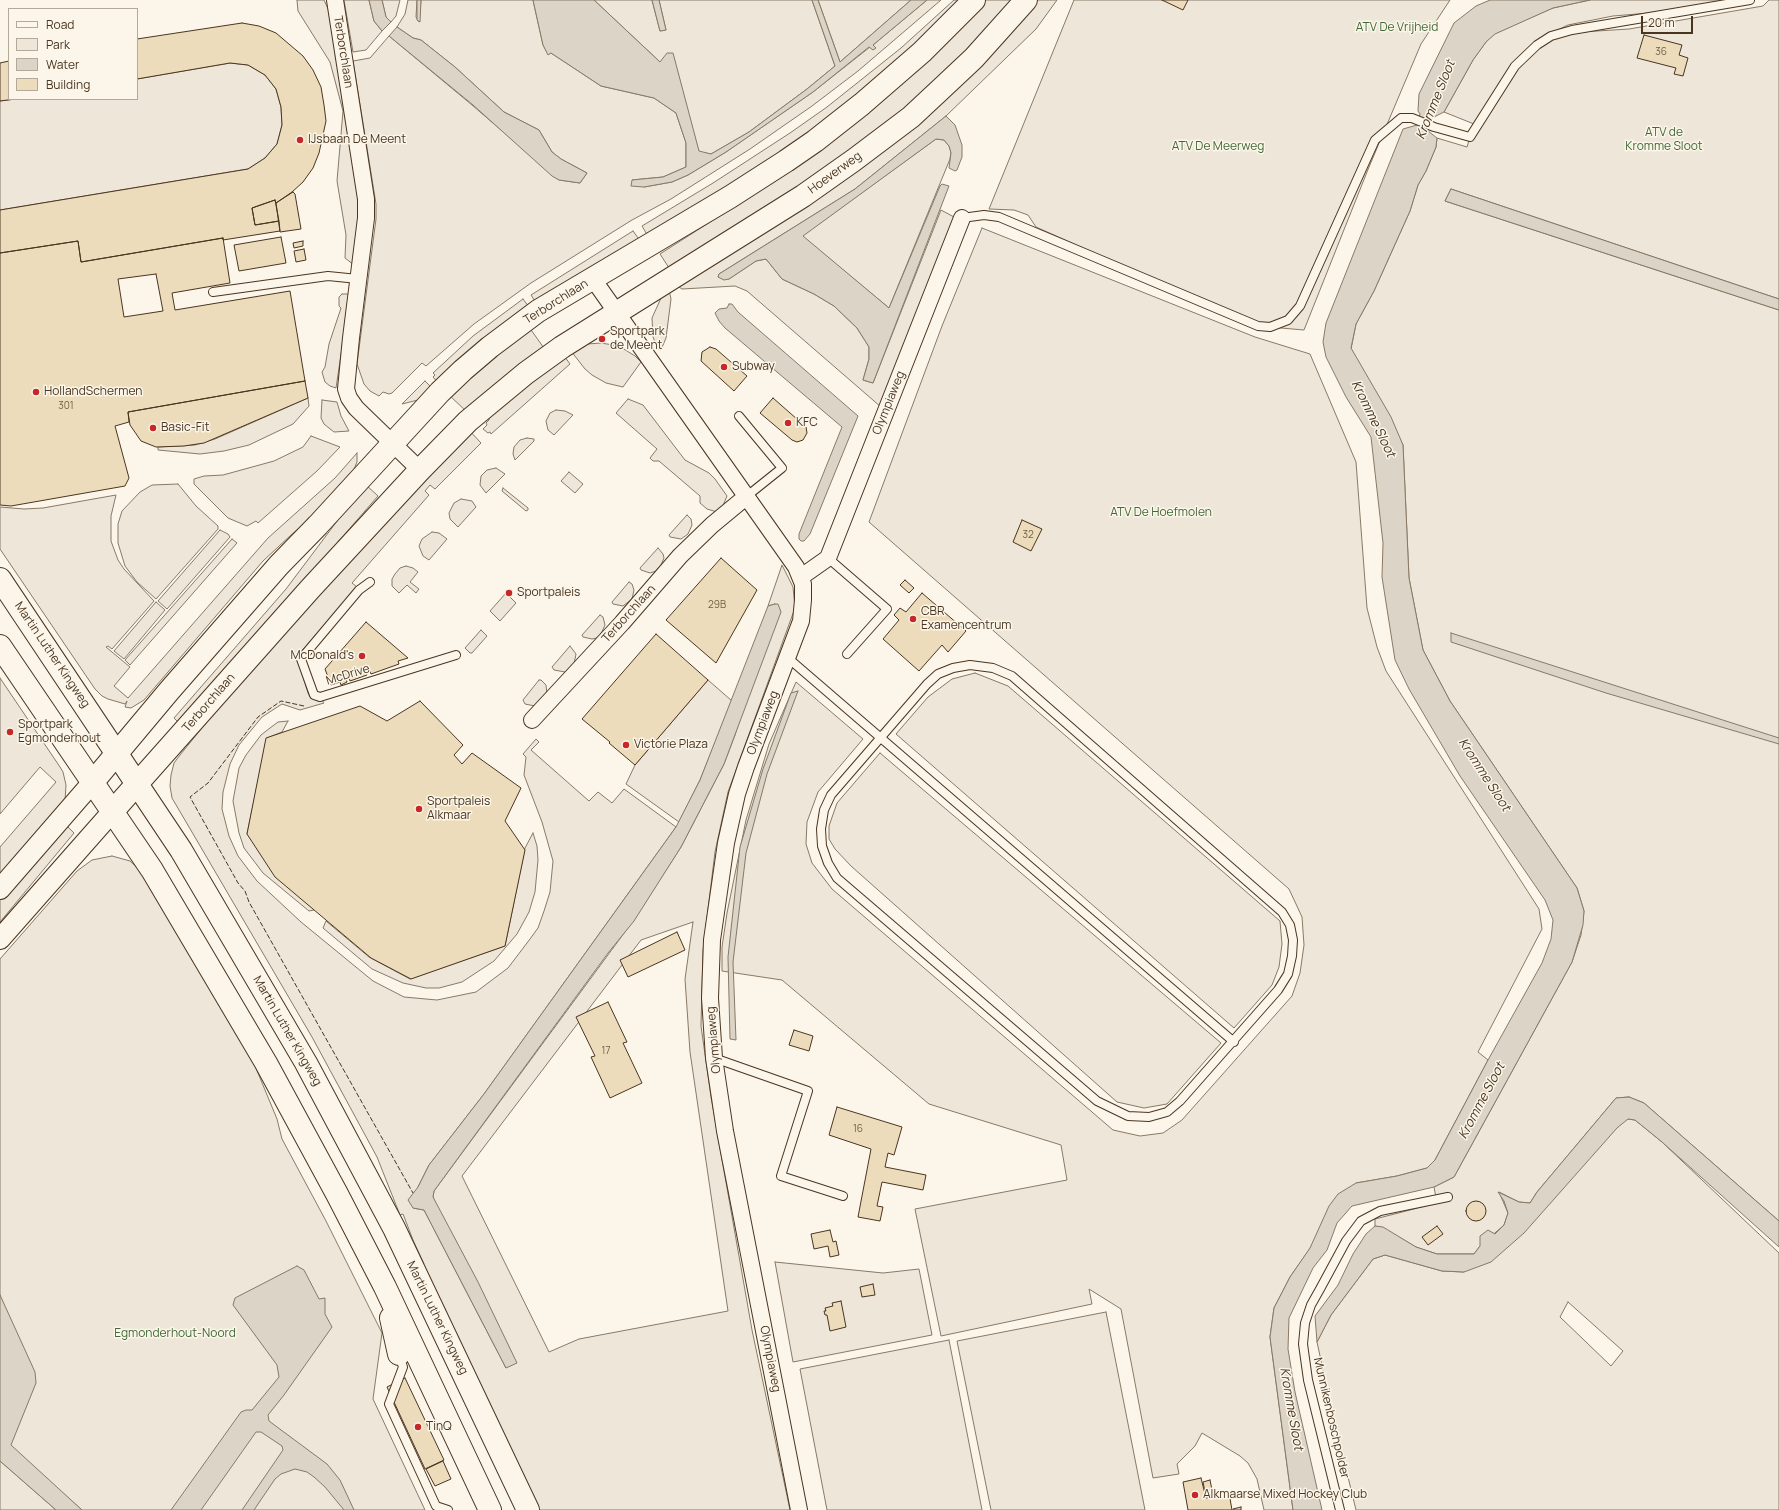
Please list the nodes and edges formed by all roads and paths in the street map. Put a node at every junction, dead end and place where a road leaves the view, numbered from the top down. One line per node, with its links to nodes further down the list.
1 (335, 0): 7 (street, Terborchlaan)
2 (974, 0): 6 (main road)
3 (1026, 0): 9 (main road, Hoeverweg)
4 (1750, 0): 5 (lane)
5 (962, 218): 14 (street, Olympiaweg)
6 (594, 278): 9 (street, Terborchlaan); 11 (main road, Terborchlaan)
7 (358, 280): 8 (lane); 11 (street, Terborchlaan)
8 (213, 292)
9 (617, 312): 12 (main road, Terborchlaan); 13 (street, Olympiaweg)
10 (739, 416): 13 (lane)
11 (392, 443): 12 (street, Terborchlaan); 24 (main road, Terborchlaan)
12 (420, 470): 26 (main road, Terborchlaan)
13 (747, 496): 15 (street, Olympiaweg); 22 (street, Terborchlaan)
14 (828, 558): 15 (street); 19 (lane)
15 (801, 577): 21 (street, Olympiaweg)
16 (0, 579): 24 (main road, Martin Luther Kingweg)
17 (370, 582): 20 (lane, McDrive)
18 (0, 646): 25 (main road)
19 (847, 654)
20 (456, 655)
21 (788, 658): 23 (lane); 31 (street, Olympiaweg)
22 (532, 720)
23 (880, 738): 30 (lane); 30 (lane); 30 (lane)
24 (118, 753): 25 (main road, Terborchlaan); 26 (main road, Martin Luther Kingweg)
25 (92, 783): 27 (main road); 28 (street, Terborchlaan)
26 (138, 784): 27 (main road, Terborchlaan); 38 (main road, Martin Luther Kingweg)
27 (112, 812): 29 (street, Terborchlaan); 34 (main road)
28 (0, 889)
29 (0, 939)
30 (1234, 1042)
31 (714, 1058): 32 (lane); 39 (street, Olympiaweg)
32 (843, 1196)
33 (1448, 1197): 40 (lane, Munnikenboschpolder)
34 (385, 1287): 35 (main road); 37 (main road)
35 (399, 1354): 36 (lane)
36 (448, 1510)
37 (490, 1510)
38 (528, 1510)
39 (799, 1510)
40 (1340, 1510)

